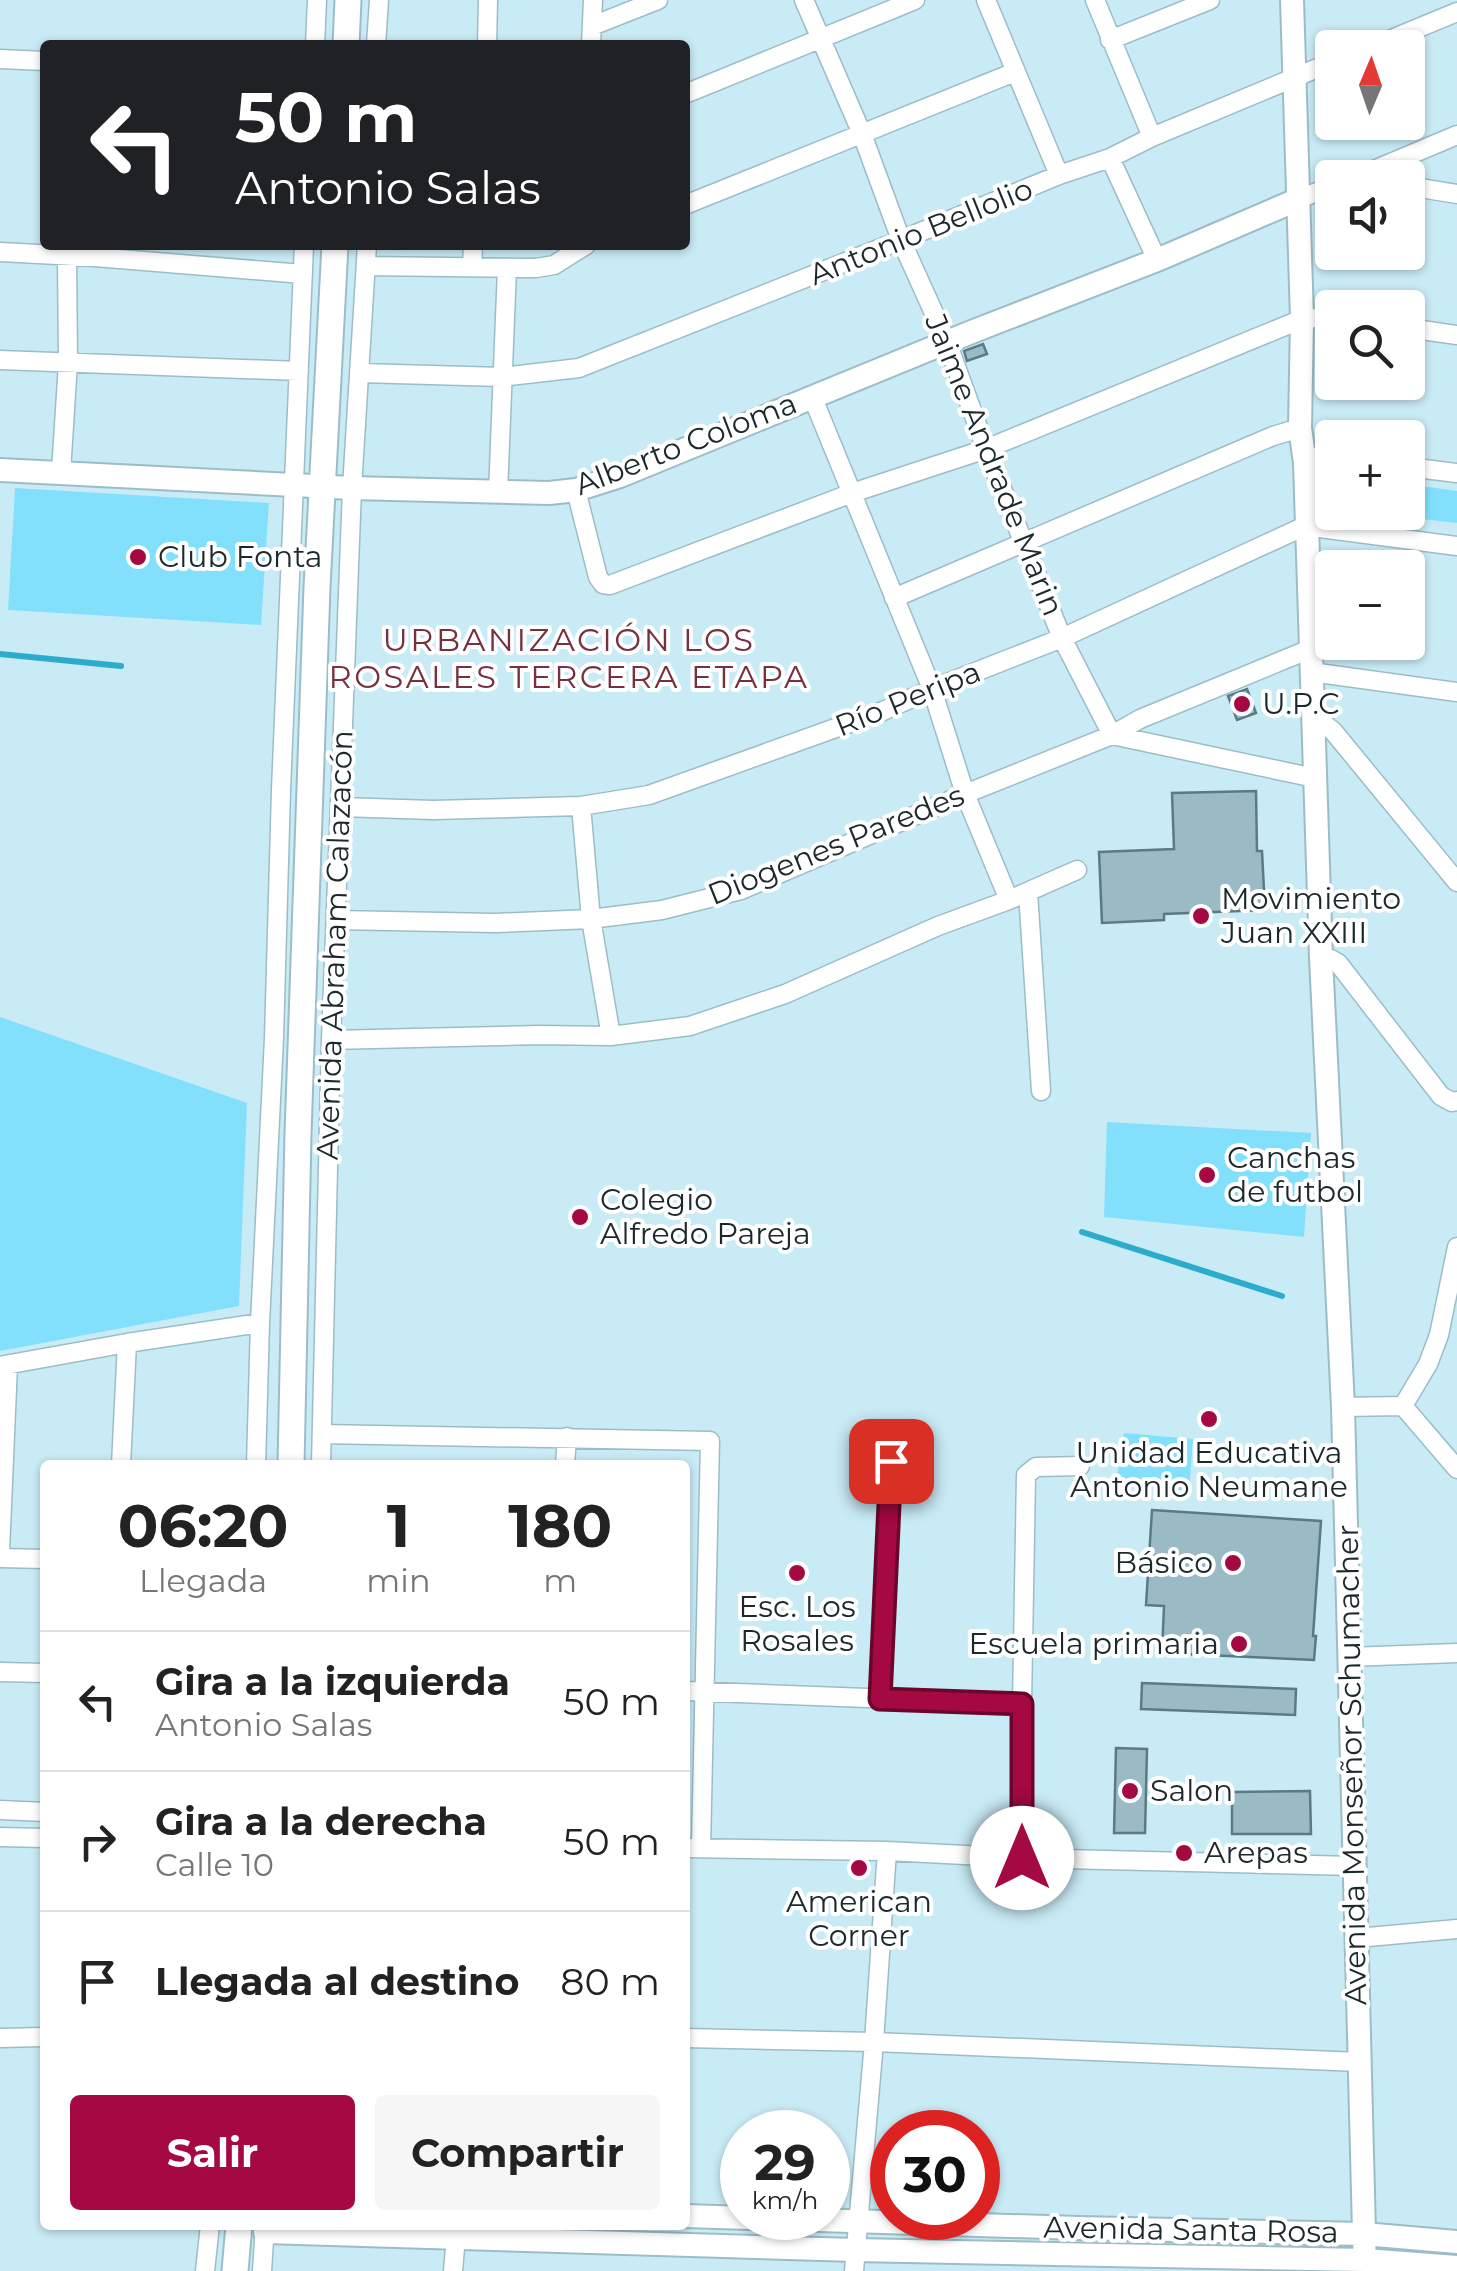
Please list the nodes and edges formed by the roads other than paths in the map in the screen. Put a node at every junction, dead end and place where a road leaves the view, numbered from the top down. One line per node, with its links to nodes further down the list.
1 (317, 0): 17 (street)
2 (348, 0): 18 (main road)
3 (379, 0): 19 (street)
4 (488, 0): 20 (street)
5 (593, 0): 15 (street)
6 (658, 0): 15 (street)
7 (804, 0): 16 (street, Jaime Andrade Marin)
8 (915, 0): 16 (street)
9 (986, 0): 25 (street)
10 (1095, 0): 21 (street)
11 (1210, 0): 21 (street)
12 (1292, 0): 26 (street, Avenida Monseñor Schumacher)
13 (1457, 12): 14 (street)
14 (1414, 30)
15 (592, 36)
16 (820, 39): 27 (street); 28 (street, Jaime Andrade Marin)
17 (315, 40)
18 (346, 40)
19 (376, 40)
20 (487, 40)
21 (1110, 40): 30 (street)
22 (0, 59): 23 (street)
23 (40, 61)
24 (1315, 69): 26 (street, Antonio Bellolio)
25 (1014, 72): 28 (street); 33 (street)
26 (1294, 78): 30 (street, Antonio Bellolio); 37 (street, Avenida Monseñor Schumacher)
27 (690, 92)
28 (862, 134): 38 (street); 39 (street, Jaime Andrade Marin)
29 (1457, 135): 32 (street)
30 (1152, 137): 31 (street, Antonio Bellolio)
31 (1110, 158): 33 (street, Antonio Bellolio); 48 (street)
32 (1398, 160)
33 (1058, 175): 39 (street, Antonio Bellolio)
34 (1425, 189): 36 (street)
35 (1315, 193): 37 (street, Alberto Coloma)
36 (1457, 194)
37 (1299, 200): 48 (street, Alberto Coloma); 54 (street, Avenida Monseñor Schumacher)
38 (690, 203)
39 (902, 240): 57 (street, Jaime Andrade Marin); 62 (street, Antonio Bellolio)
40 (304, 250): 52 (street, Avenida Abraham Calazacón)
41 (335, 250): 73 (main road, Avenida Abraham Calazacón)
42 (367, 250): 49 (street, Avenida Abraham Calazacón)
43 (473, 250): 50 (street)
44 (577, 250): 51 (street)
45 (95, 251): 47 (street); 52 (street)
46 (0, 252): 47 (street)
47 (67, 256): 59 (street)
48 (1158, 260): 57 (street, Alberto Coloma)
49 (366, 266): 50 (street); 61 (street, Avenida Abraham Calazacón)
50 (472, 267): 51 (street)
51 (507, 268): 62 (street)
52 (303, 274): 60 (street, Avenida Abraham Calazacón)
53 (1315, 318): 54 (street)
54 (1302, 319): 64 (street, Avenida Monseñor Schumacher); 65 (street)
55 (1425, 330): 56 (street)
56 (1457, 335)
57 (948, 342): 63 (street, Alberto Coloma); 65 (street, Jaime Andrade Marin)
58 (0, 360): 59 (street)
59 (68, 362): 60 (street); 70 (street)
60 (299, 371): 72 (street, Avenida Abraham Calazacón)
61 (360, 374): 62 (street, Antonio Bellolio); 74 (street, Avenida Abraham Calazacón)
62 (502, 378): 76 (street)
63 (812, 396): 75 (street, Alberto Coloma); 77 (street)
64 (1300, 428): 66 (street, Avenida Monseñor Schumacher); 79 (street)
65 (986, 449): 77 (street); 79 (street, Jaime Andrade Marin)
66 (1304, 456): 67 (street); 78 (street, Avenida Monseñor Schumacher)
67 (1315, 457)
68 (0, 470): 70 (street, Alberto Coloma)
69 (1425, 470): 71 (street)
70 (61, 472): 72 (street, Alberto Coloma)
71 (1457, 473)
72 (295, 485): 73 (street, Alberto Coloma); 104 (street, Avenida Abraham Calazacón)
73 (321, 486): 74 (street, Alberto Coloma); 113 (main road, Avenida Abraham Calazacón)
74 (352, 488): 76 (street, Alberto Coloma); 90 (street, Avenida Abraham Calazacón)
75 (576, 490): 76 (street, Alberto Coloma); 77 (street)
76 (498, 492)
77 (852, 493): 81 (street)
78 (1306, 526): 80 (street); 82 (street, Río Peripa); 83 (street, Avenida Monseñor Schumacher)
79 (1024, 544): 81 (street); 82 (street, Jaime Andrade Marin)
80 (1457, 546)
81 (894, 598): 84 (street)
82 (1062, 638): 84 (street, Río Peripa); 87 (street, Jaime Andrade Marin)
83 (1310, 660): 85 (street); 86 (street, Avenida Monseñor Schumacher); 87 (street, Diogenes Paredes)
84 (932, 689): 89 (street); 91 (street, Río Peripa)
85 (1457, 692)
86 (1312, 715): 88 (street, Avenida Monseñor Schumacher); 93 (street)
87 (1112, 735): 88 (street); 89 (street, Diogenes Paredes)
88 (1315, 778): 98 (street, Avenida Monseñor Schumacher)
89 (965, 794): 95 (street); 96 (street, Diogenes Paredes)
90 (340, 806): 91 (street, Río Peripa); 97 (street, Avenida Abraham Calazacón)
91 (581, 806): 96 (street)
92 (1077, 870): 94 (street)
93 (1457, 882)
94 (1028, 892): 95 (street); 101 (street)
95 (1008, 900): 99 (street)
96 (591, 919): 97 (street, Diogenes Paredes); 99 (street)
97 (336, 920): 100 (street, Avenida Abraham Calazacón)
98 (1322, 958): 102 (street); 108 (street, Avenida Monseñor Schumacher)
99 (611, 1036): 100 (street)
100 (332, 1040): 109 (street, Avenida Abraham Calazacón)
101 (1041, 1091)
102 (1457, 1101)
103 (1457, 1247): 107 (street)
104 (260, 1323): 105 (street); 112 (street, Avenida Abraham Calazacón)
105 (127, 1343): 106 (street); 111 (street)
106 (4, 1366): 119 (street)
107 (1403, 1406): 108 (street); 118 (street)
108 (1342, 1407): 123 (street, Avenida Monseñor Schumacher)
109 (322, 1434): 110 (street); 114 (street, Avenida Abraham Calazacón)
110 (567, 1437): 115 (street); 126 (street)
111 (121, 1460)
112 (256, 1460)
113 (292, 1460)
114 (321, 1460)
115 (565, 1460)
116 (891, 1461): 127 (street)
117 (1080, 1466): 128 (street)
118 (1457, 1468)
119 (0, 1551)
120 (0, 1558): 121 (street)
121 (40, 1558)
122 (1457, 1653): 123 (street)
123 (1349, 1658): 136 (street, Avenida Monseñor Schumacher)
124 (0, 1672): 125 (street)
125 (40, 1673)
126 (694, 1692): 127 (street); 133 (street)
127 (880, 1699): 128 (street)
128 (1022, 1704): 135 (street)
129 (0, 1810): 130 (street)
130 (40, 1812)
131 (0, 1836): 132 (street)
132 (40, 1838)
133 (693, 1848): 134 (street)
134 (888, 1851): 135 (street); 142 (street)
135 (1022, 1858): 136 (street)
136 (1356, 1866): 138 (street, Avenida Monseñor Schumacher)
137 (1457, 1928): 138 (street)
138 (1357, 1938): 143 (street, Avenida Monseñor Schumacher)
139 (0, 2038): 140 (street)
140 (40, 2038)
141 (690, 2038): 142 (street)
142 (874, 2042): 143 (street); 145 (street)
143 (1359, 2062): 151 (street, Avenida Monseñor Schumacher)
144 (690, 2216): 145 (street, Avenida Santa Rosa)
145 (859, 2220): 151 (street, Avenida Santa Rosa); 153 (street)
146 (210, 2230): 156 (street)
147 (239, 2230): 157 (main road)
148 (265, 2230): 158 (street)
149 (360, 2230): 150 (street, Avenida Santa Rosa)
150 (456, 2232): 153 (street, Avenida Santa Rosa); 159 (street)
151 (1364, 2234): 152 (street, Avenida Santa Rosa); 154 (street, Avenida Monseñor Schumacher)
152 (1457, 2242)
153 (855, 2261): 154 (street, Avenida Santa Rosa)
154 (1365, 2265): 155 (street, Avenida Santa Rosa)
155 (1457, 2267)
156 (206, 2271)
157 (235, 2271)
158 (262, 2271)
159 (453, 2271)

